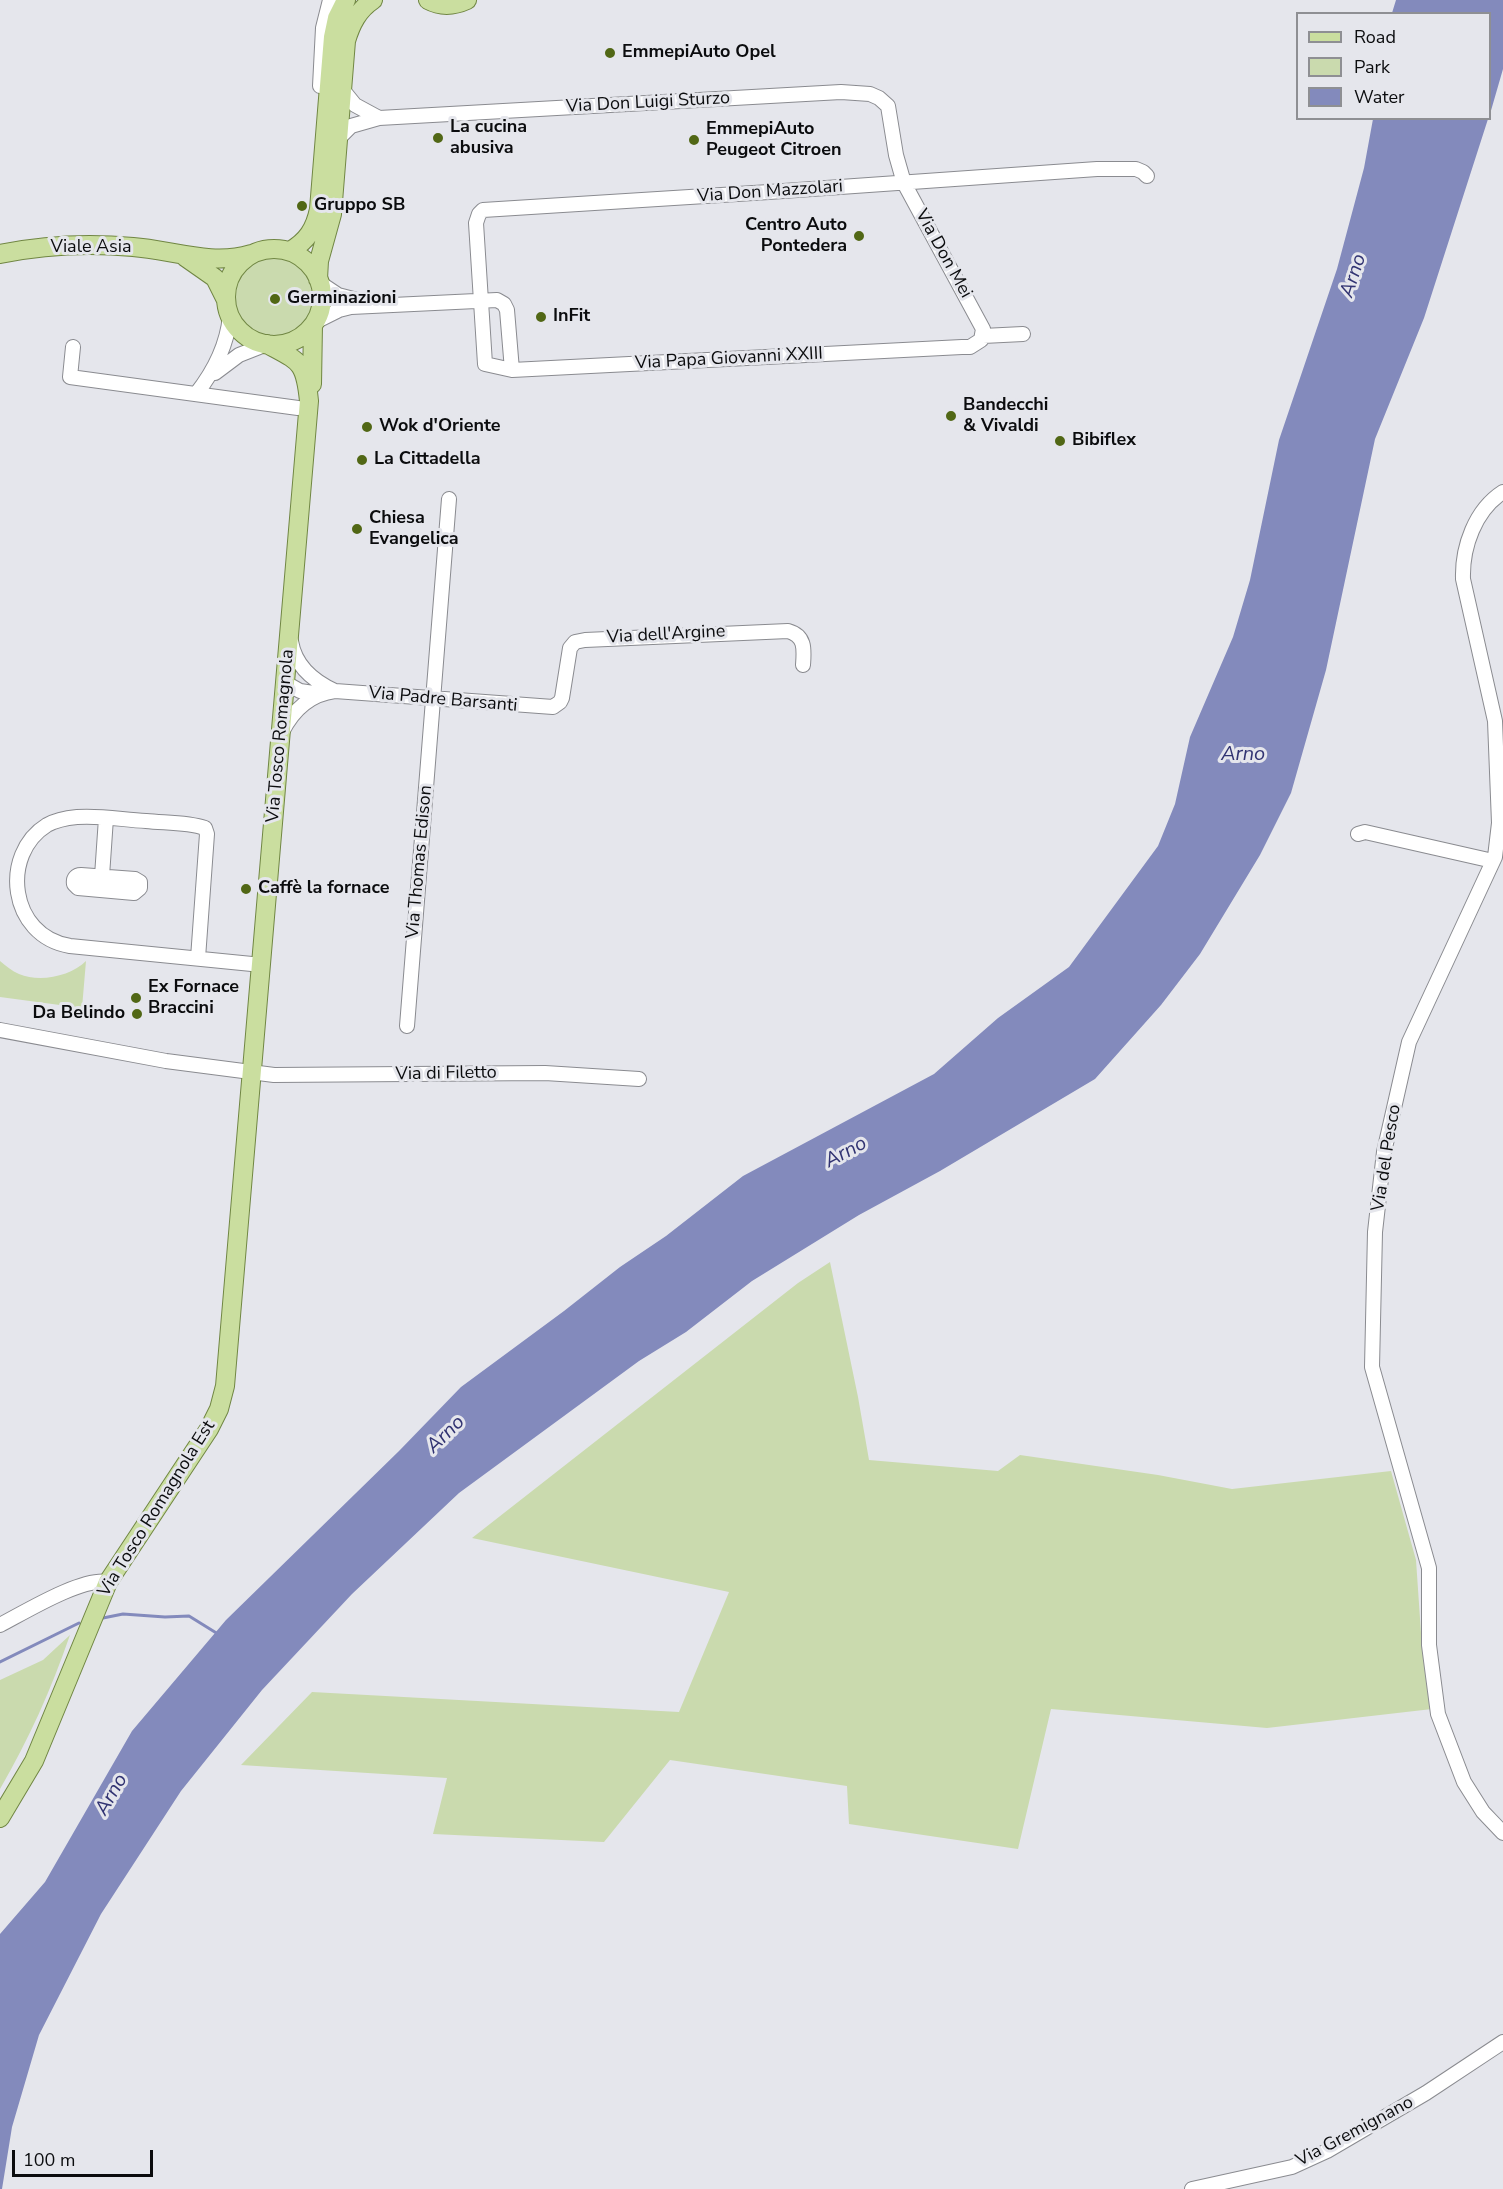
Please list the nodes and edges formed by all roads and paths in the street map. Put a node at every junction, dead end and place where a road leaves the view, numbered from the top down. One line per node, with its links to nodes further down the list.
1 (330, 0): 6 (street)
2 (346, 0): 13 (main road)
3 (373, 0): 7 (main road)
4 (428, 0): 5 (main road)
5 (467, 0)
6 (320, 86)
7 (342, 89): 8 (street); 10 (main road)
8 (379, 118): 9 (street, Via Don Luigi Sturzo); 10 (street, Via Don Luigi Sturzo)
9 (892, 130): 12 (street, Via Don Mei)
10 (338, 139): 17 (main road)
11 (1147, 176): 12 (street, Via Don Mazzolari)
12 (904, 183): 18 (street, Via Don Mazzolari); 23 (street, Via Don Mei)
13 (290, 251): 14 (main road); 17 (main road)
14 (253, 253): 16 (main road, Viale Asia); 20 (main road)
15 (0, 254): 16 (main road, Viale Asia)
16 (181, 254): 20 (main road)
17 (319, 281): 19 (street); 21 (main road)
18 (482, 299): 19 (street); 26 (street); 26 (street)
19 (379, 305): 21 (street)
20 (228, 308): 24 (main road); 27 (street)
21 (314, 323): 24 (main road); 29 (main road, Via Tosco Romagnola)
22 (1023, 334): 23 (street)
23 (983, 336): 26 (street, Via Papa Giovanni XXIII)
24 (267, 344): 27 (street); 29 (main road, Via Tosco Romagnola)
25 (73, 347): 28 (street)
26 (512, 370)
27 (209, 378): 28 (street)
28 (196, 394): 29 (street)
29 (303, 404): 32 (main road, Via Tosco Romagnola)
30 (1503, 492): 43 (street, Via del Pesco)
31 (449, 499): 38 (street, Via Thomas Edison)
32 (290, 635): 34 (street, Via Padre Barsanti); 35 (main road, Via Tosco Romagnola)
33 (803, 665): 39 (street, Via dell'Argine)
34 (312, 677): 35 (street); 36 (street, Via Padre Barsanti)
35 (286, 683): 37 (street, Via Padre Barsanti); 40 (main road, Via Tosco Romagnola)
36 (335, 691): 37 (street, Via Padre Barsanti); 38 (street, Via Padre Barsanti)
37 (320, 694): 40 (street, Via Padre Barsanti)
38 (433, 698): 39 (street, Via Padre Barsanti); 47 (street, Via Thomas Edison)
39 (552, 708)
40 (282, 732): 46 (main road, Via Tosco Romagnola)
41 (106, 818): 44 (street); 45 (street); 45 (street)
42 (1358, 834): 43 (street)
43 (1493, 861): 54 (street, Via del Pesco)
44 (102, 876)
45 (198, 958): 46 (street)
46 (262, 965): 49 (main road, Via Tosco Romagnola)
47 (407, 1026)
48 (0, 1030): 49 (street, Via di Filetto)
49 (252, 1072): 50 (street, Via di Filetto); 51 (main road, Via Tosco Romagnola Est)
50 (639, 1079)
51 (108, 1582): 52 (street); 53 (main road, Via Tosco Romagnola Est)
52 (0, 1625)
53 (0, 1818)
54 (1503, 1833)
55 (1503, 2042): 56 (street, Via Gremignano)
56 (1192, 2189)

